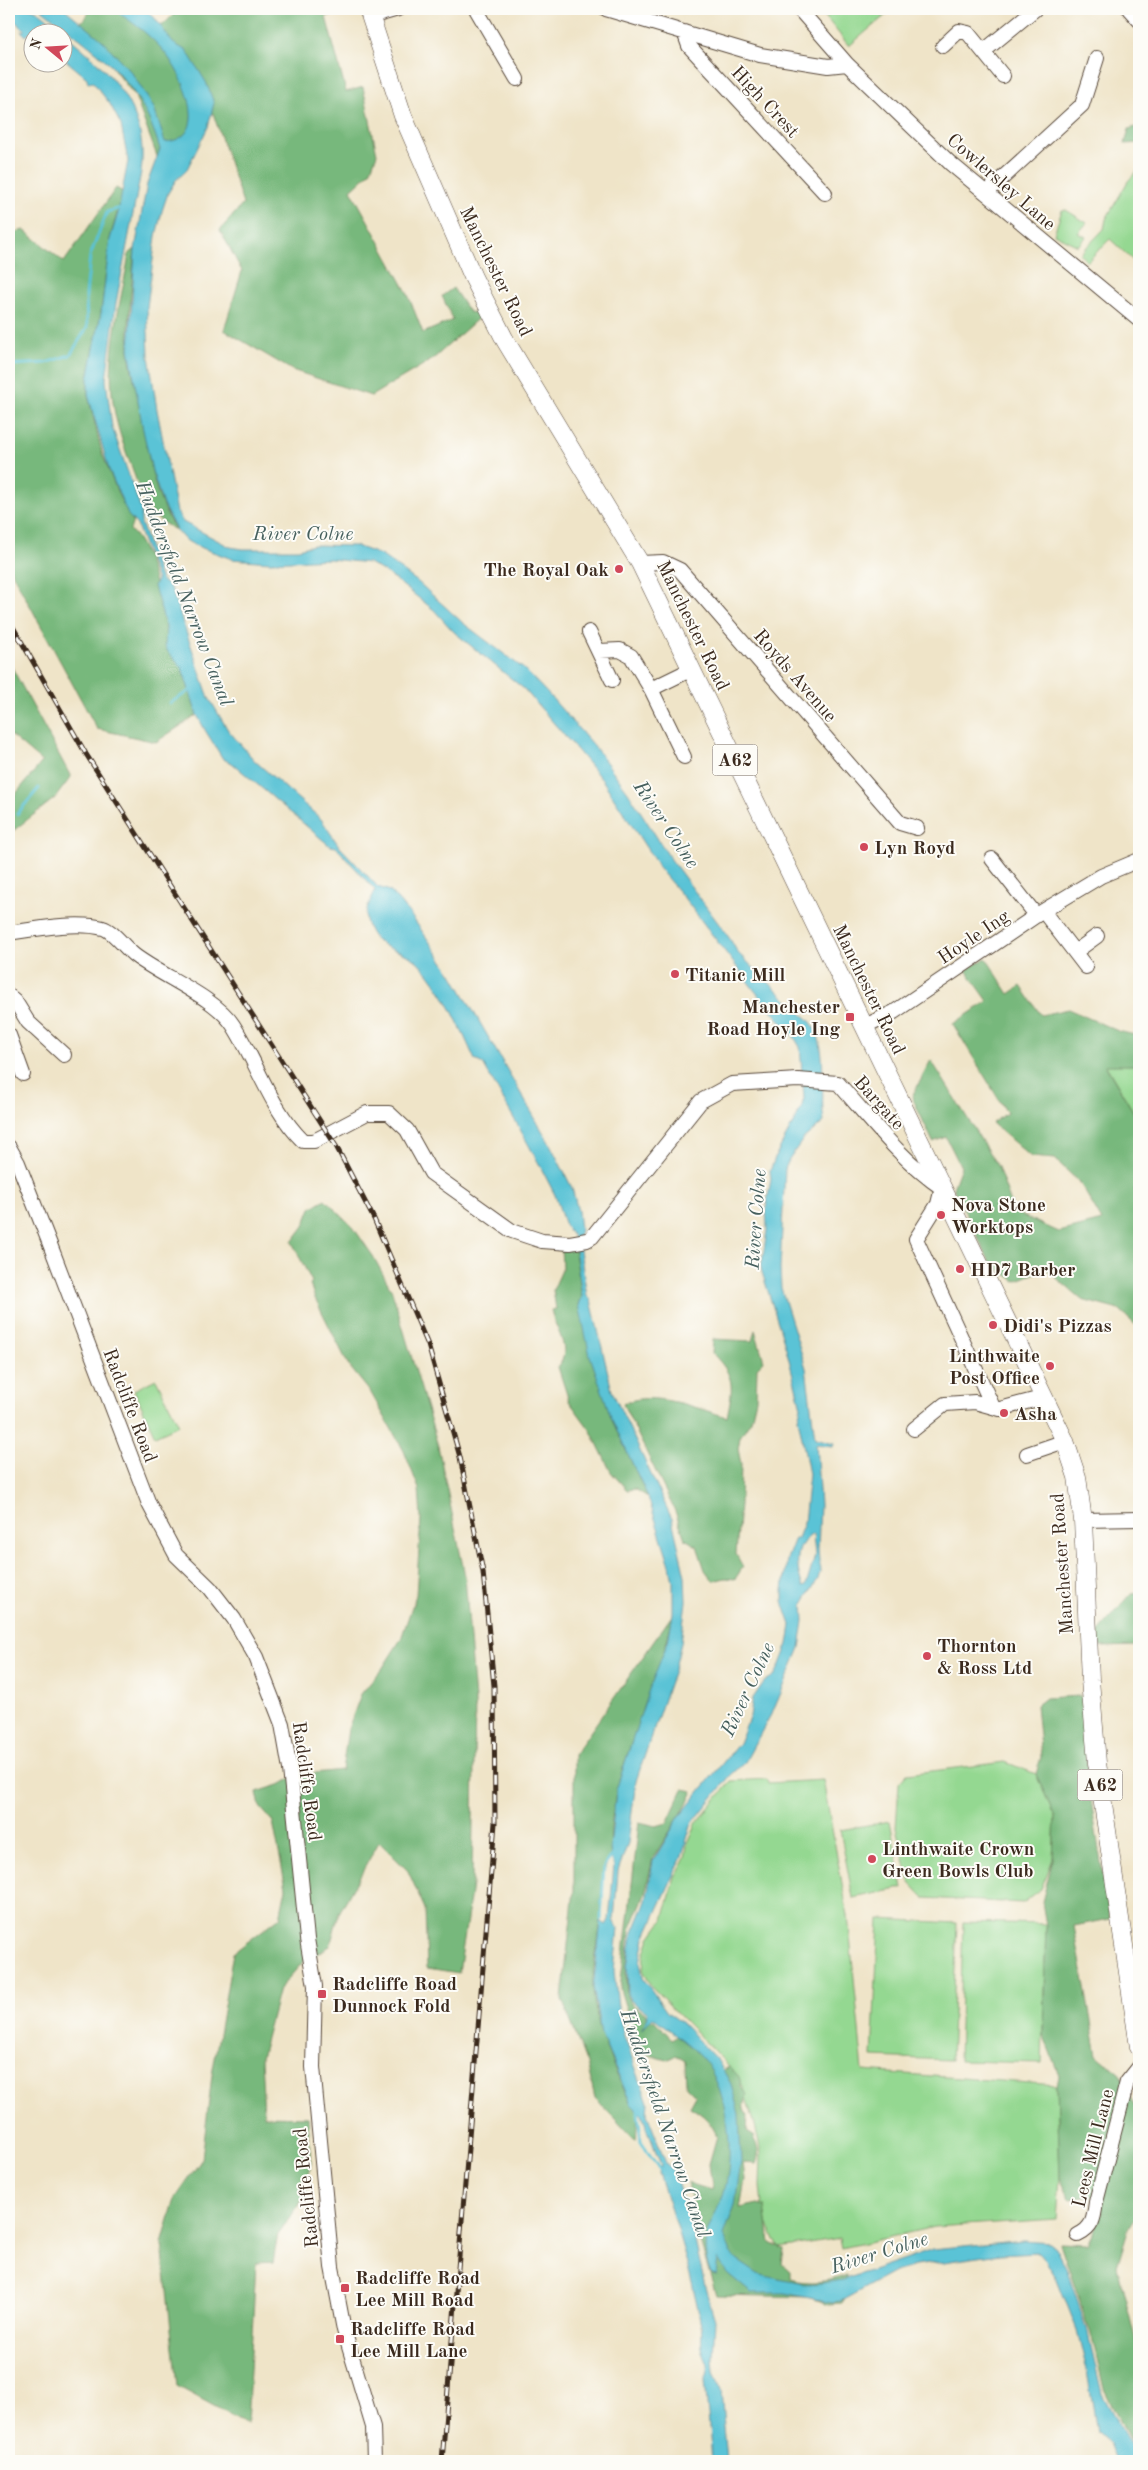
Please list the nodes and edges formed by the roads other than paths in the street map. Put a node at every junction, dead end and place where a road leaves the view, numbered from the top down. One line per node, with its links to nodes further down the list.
1 (398, 9): 7 (street)
2 (476, 9): 15 (street)
3 (606, 9): 9 (street)
4 (799, 9): 13 (street, Cowlersley Lane)
5 (1129, 9): 8 (street)
6 (1028, 11): 11 (street)
7 (369, 13): 19 (main road, Manchester Road / A62)
8 (1139, 20)
9 (684, 32): 13 (street); 16 (street, High Crest)
10 (943, 46): 11 (street)
11 (984, 51): 14 (street)
12 (1096, 58): 17 (street)
13 (847, 64): 17 (street, Cowlersley Lane)
14 (1003, 76)
15 (516, 79)
16 (825, 193)
17 (986, 193): 18 (street, Cowlersley Lane)
18 (1139, 320)
19 (640, 563): 22 (main road, Manchester Road / A62); 26 (street, Royds Avenue)
20 (589, 632): 21 (street)
21 (599, 651): 23 (street); 24 (street)
22 (692, 669): 24 (street); 35 (main road, Manchester Road / A62)
23 (612, 680)
24 (651, 689): 25 (street)
25 (684, 757)
26 (916, 828)
27 (992, 859): 29 (street)
28 (1139, 860): 29 (street, Hoyle Ing)
29 (1040, 913): 32 (street); 35 (street, Hoyle Ing)
30 (9, 933): 40 (street, Bargate)
31 (1097, 936): 32 (street)
32 (1075, 952): 33 (street)
33 (1086, 967)
34 (9, 996): 37 (street)
35 (865, 1026): 40 (main road, Manchester Road / A62)
36 (9, 1035): 38 (street)
37 (64, 1055)
38 (23, 1074)
39 (9, 1147): 51 (street, Radcliffe Road)
40 (942, 1188): 41 (main road, Manchester Road / A62); 42 (street)
41 (1045, 1397): 42 (street); 44 (main road, Manchester Road / A62)
42 (993, 1407): 43 (street)
43 (914, 1429)
44 (1065, 1441): 45 (street); 47 (main road, Manchester Road / A62)
45 (1027, 1454)
46 (1139, 1519): 47 (street)
47 (1083, 1520): 48 (main road, Manchester Road / A62)
48 (1139, 2047)
49 (1139, 2067): 50 (street, Lees Mill Lane)
50 (1078, 2235)
51 (374, 2461)

